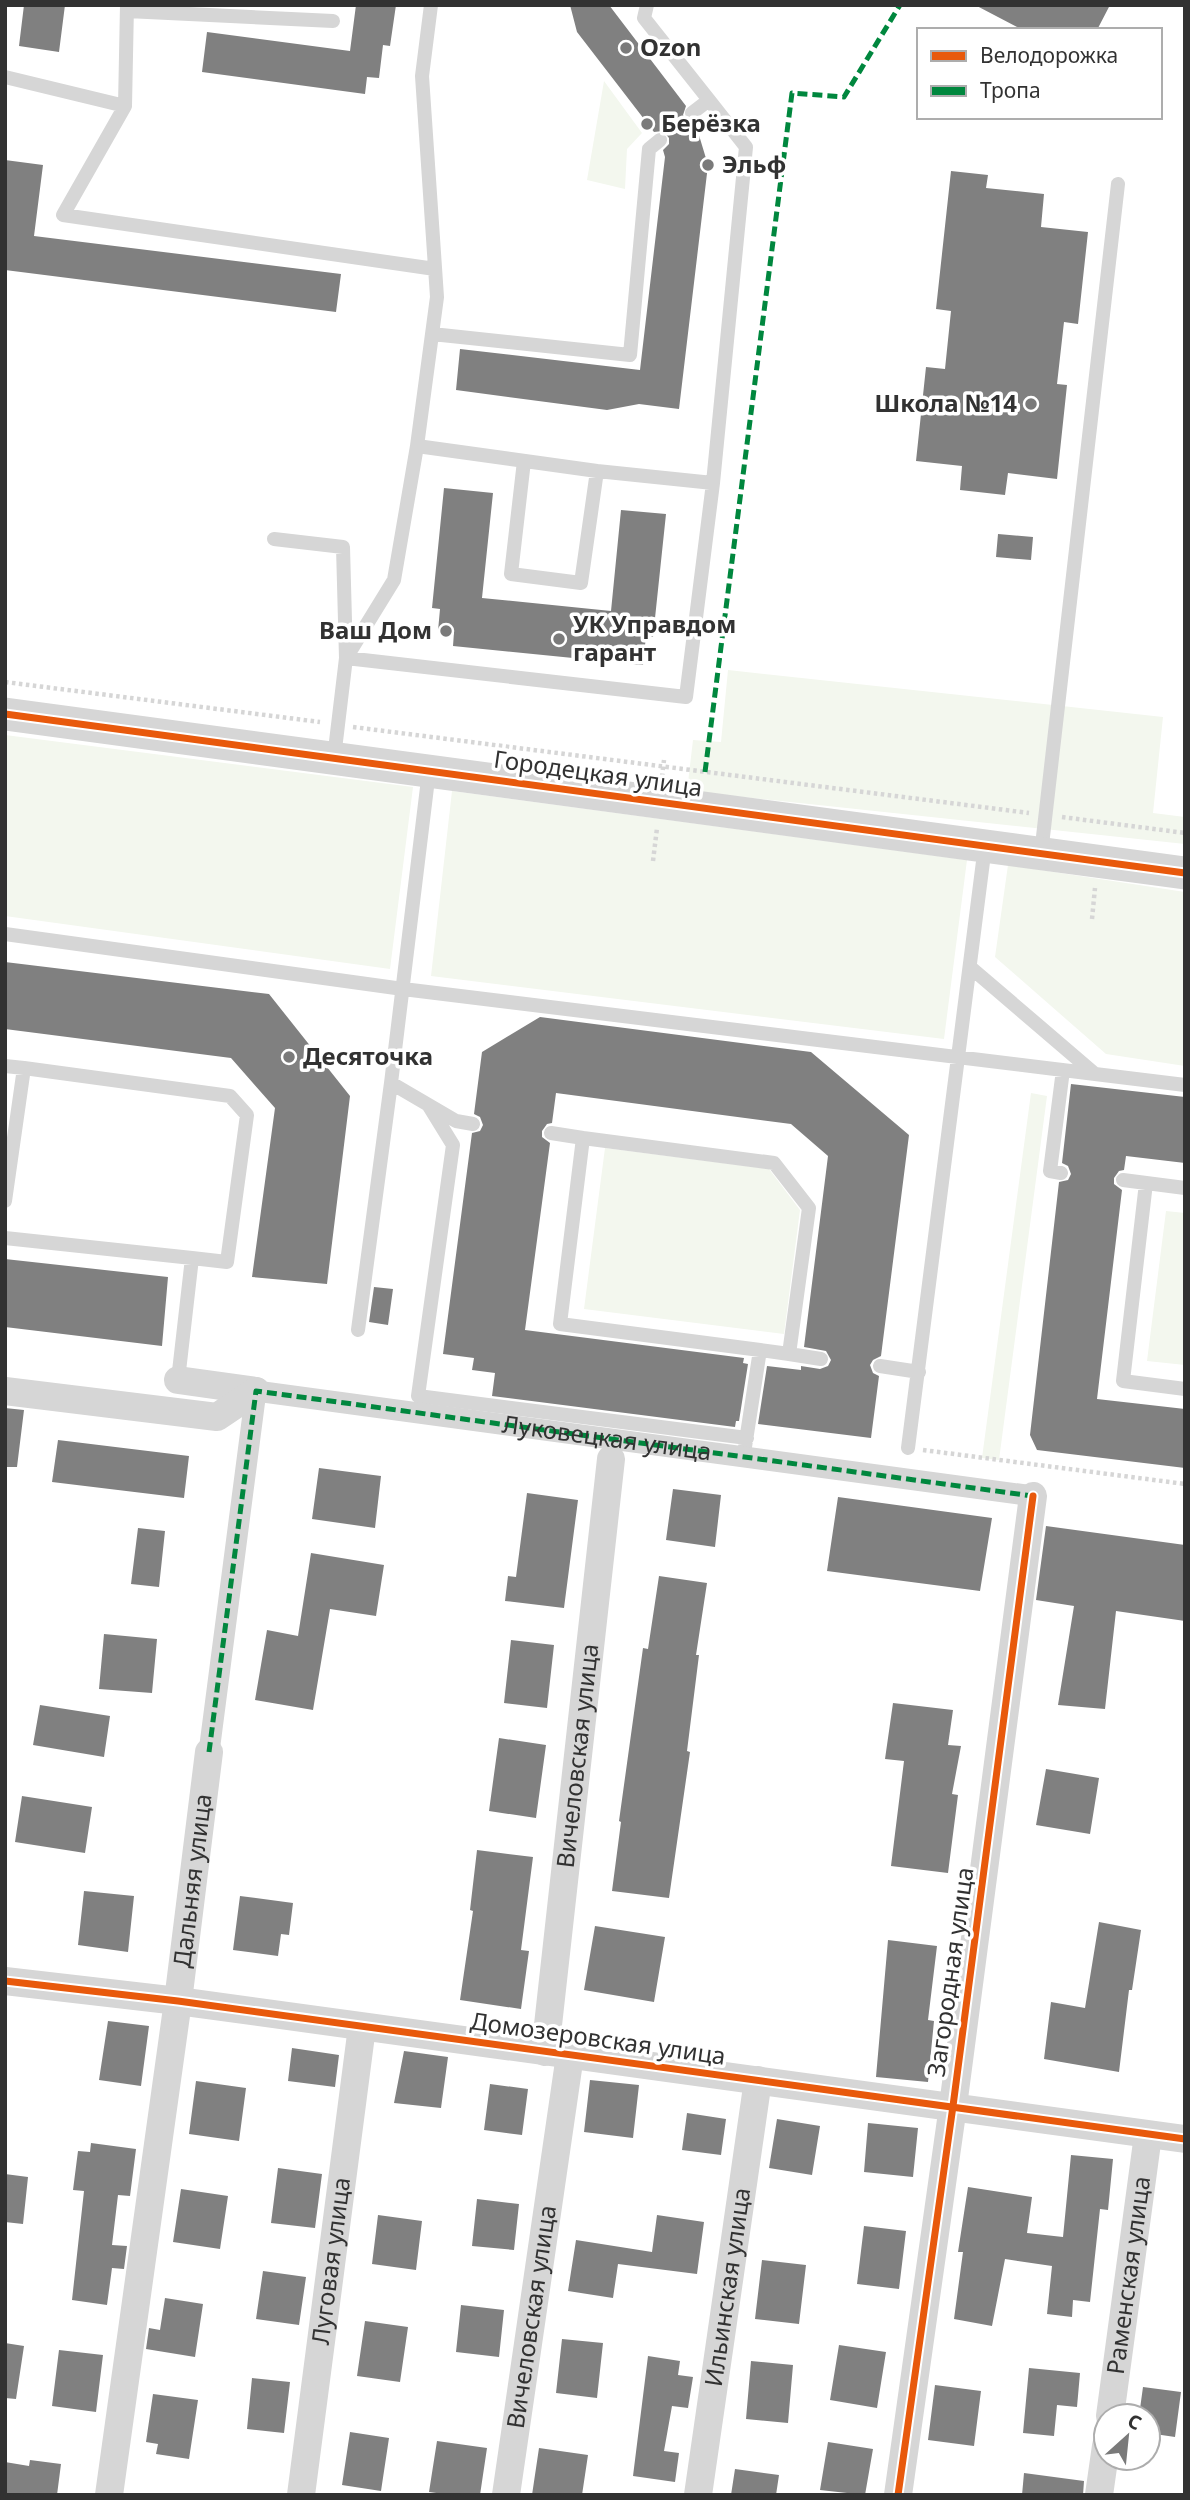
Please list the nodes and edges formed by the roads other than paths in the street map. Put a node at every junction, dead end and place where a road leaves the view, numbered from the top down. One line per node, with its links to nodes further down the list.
1 (431, 5): 11 (lane)
2 (647, 5): 6 (lane)
3 (127, 8): 4 (lane); 7 (lane)
4 (333, 21)
5 (5, 77): 7 (lane)
6 (709, 100): 8 (lane); 16 (lane)
7 (125, 106): 11 (lane)
8 (692, 113)
9 (660, 140): 12 (lane)
10 (1118, 184): 23 (lane)
11 (435, 269): 12 (lane)
12 (432, 334): 13 (lane)
13 (417, 446): 14 (lane); 18 (lane)
14 (524, 461): 15 (lane); 15 (lane)
15 (597, 471): 16 (lane)
16 (713, 483): 18 (lane)
17 (274, 539): 18 (lane)
18 (346, 658): 20 (lane)
19 (5, 714): 20 (street, Городецкая улица)
20 (334, 758): 21 (street, Городецкая улица)
21 (429, 771): 22 (street, Городецкая улица); 27 (lane)
22 (985, 846): 23 (street, Городецкая улица); 26 (lane)
23 (1041, 854): 24 (street, Городецкая улица)
24 (1185, 873)
25 (5, 934): 27 (lane)
26 (970, 967): 28 (lane); 32 (lane)
27 (403, 989): 28 (lane); 33 (lane)
28 (958, 1056): 31 (lane); 51 (lane)
29 (5, 1066): 30 (lane)
30 (24, 1069): 43 (lane); 45 (lane)
31 (1063, 1070): 32 (lane); 39 (lane)
32 (1095, 1074): 34 (lane)
33 (391, 1083): 35 (lane); 46 (lane)
34 (1185, 1085)
35 (429, 1106): 36 (lane); 56 (lane)
36 (473, 1124)
37 (551, 1133): 38 (lane)
38 (583, 1138): 47 (lane); 48 (lane)
39 (1060, 1173)
40 (1123, 1180): 41 (lane)
41 (1146, 1183): 42 (lane); 53 (lane)
42 (1185, 1188)
43 (5, 1201)
44 (5, 1238): 45 (lane)
45 (192, 1258): 52 (lane)
46 (358, 1330)
47 (760, 1350): 48 (lane); 56 (lane)
48 (789, 1354): 49 (lane)
49 (821, 1359)
50 (880, 1366): 51 (lane)
51 (919, 1372): 57 (lane)
52 (177, 1380): 55 (street, Луковецкая улица)
53 (1185, 1389)
54 (5, 1391): 55 (street)
55 (256, 1391): 56 (street, Луковецкая улица); 60 (street, Дальняя улица)
56 (746, 1447): 59 (street, Луковецкая улица)
57 (908, 1448)
58 (611, 1459): 64 (street, Вичеловская улица)
59 (1033, 1496): 66 (street, Загородная улица)
60 (209, 1752): 62 (street, Дальняя улица)
61 (5, 1981): 62 (street, Домозеровская улица)
62 (178, 2001): 63 (street, Домозеровская улица); 71 (street, Дальняя улица)
63 (362, 2027): 64 (street, Домозеровская улица); 72 (street, Луговая улица)
64 (558, 2054): 65 (street, Домозеровская улица); 73 (street, Вичеловская улица)
65 (758, 2080): 66 (street, Домозеровская улица); 74 (street, Ильинская улица)
66 (953, 2106): 67 (street, Домозеровская улица); 75 (street, Загородная улица)
67 (1148, 2135): 68 (street, Домозеровская улица); 69 (street, Раменская улица)
68 (1185, 2139)
69 (1112, 2402)
70 (1103, 2472): 76 (street)
71 (109, 2495)
72 (301, 2495)
73 (506, 2495)
74 (698, 2495)
75 (898, 2495)
76 (1100, 2495)

